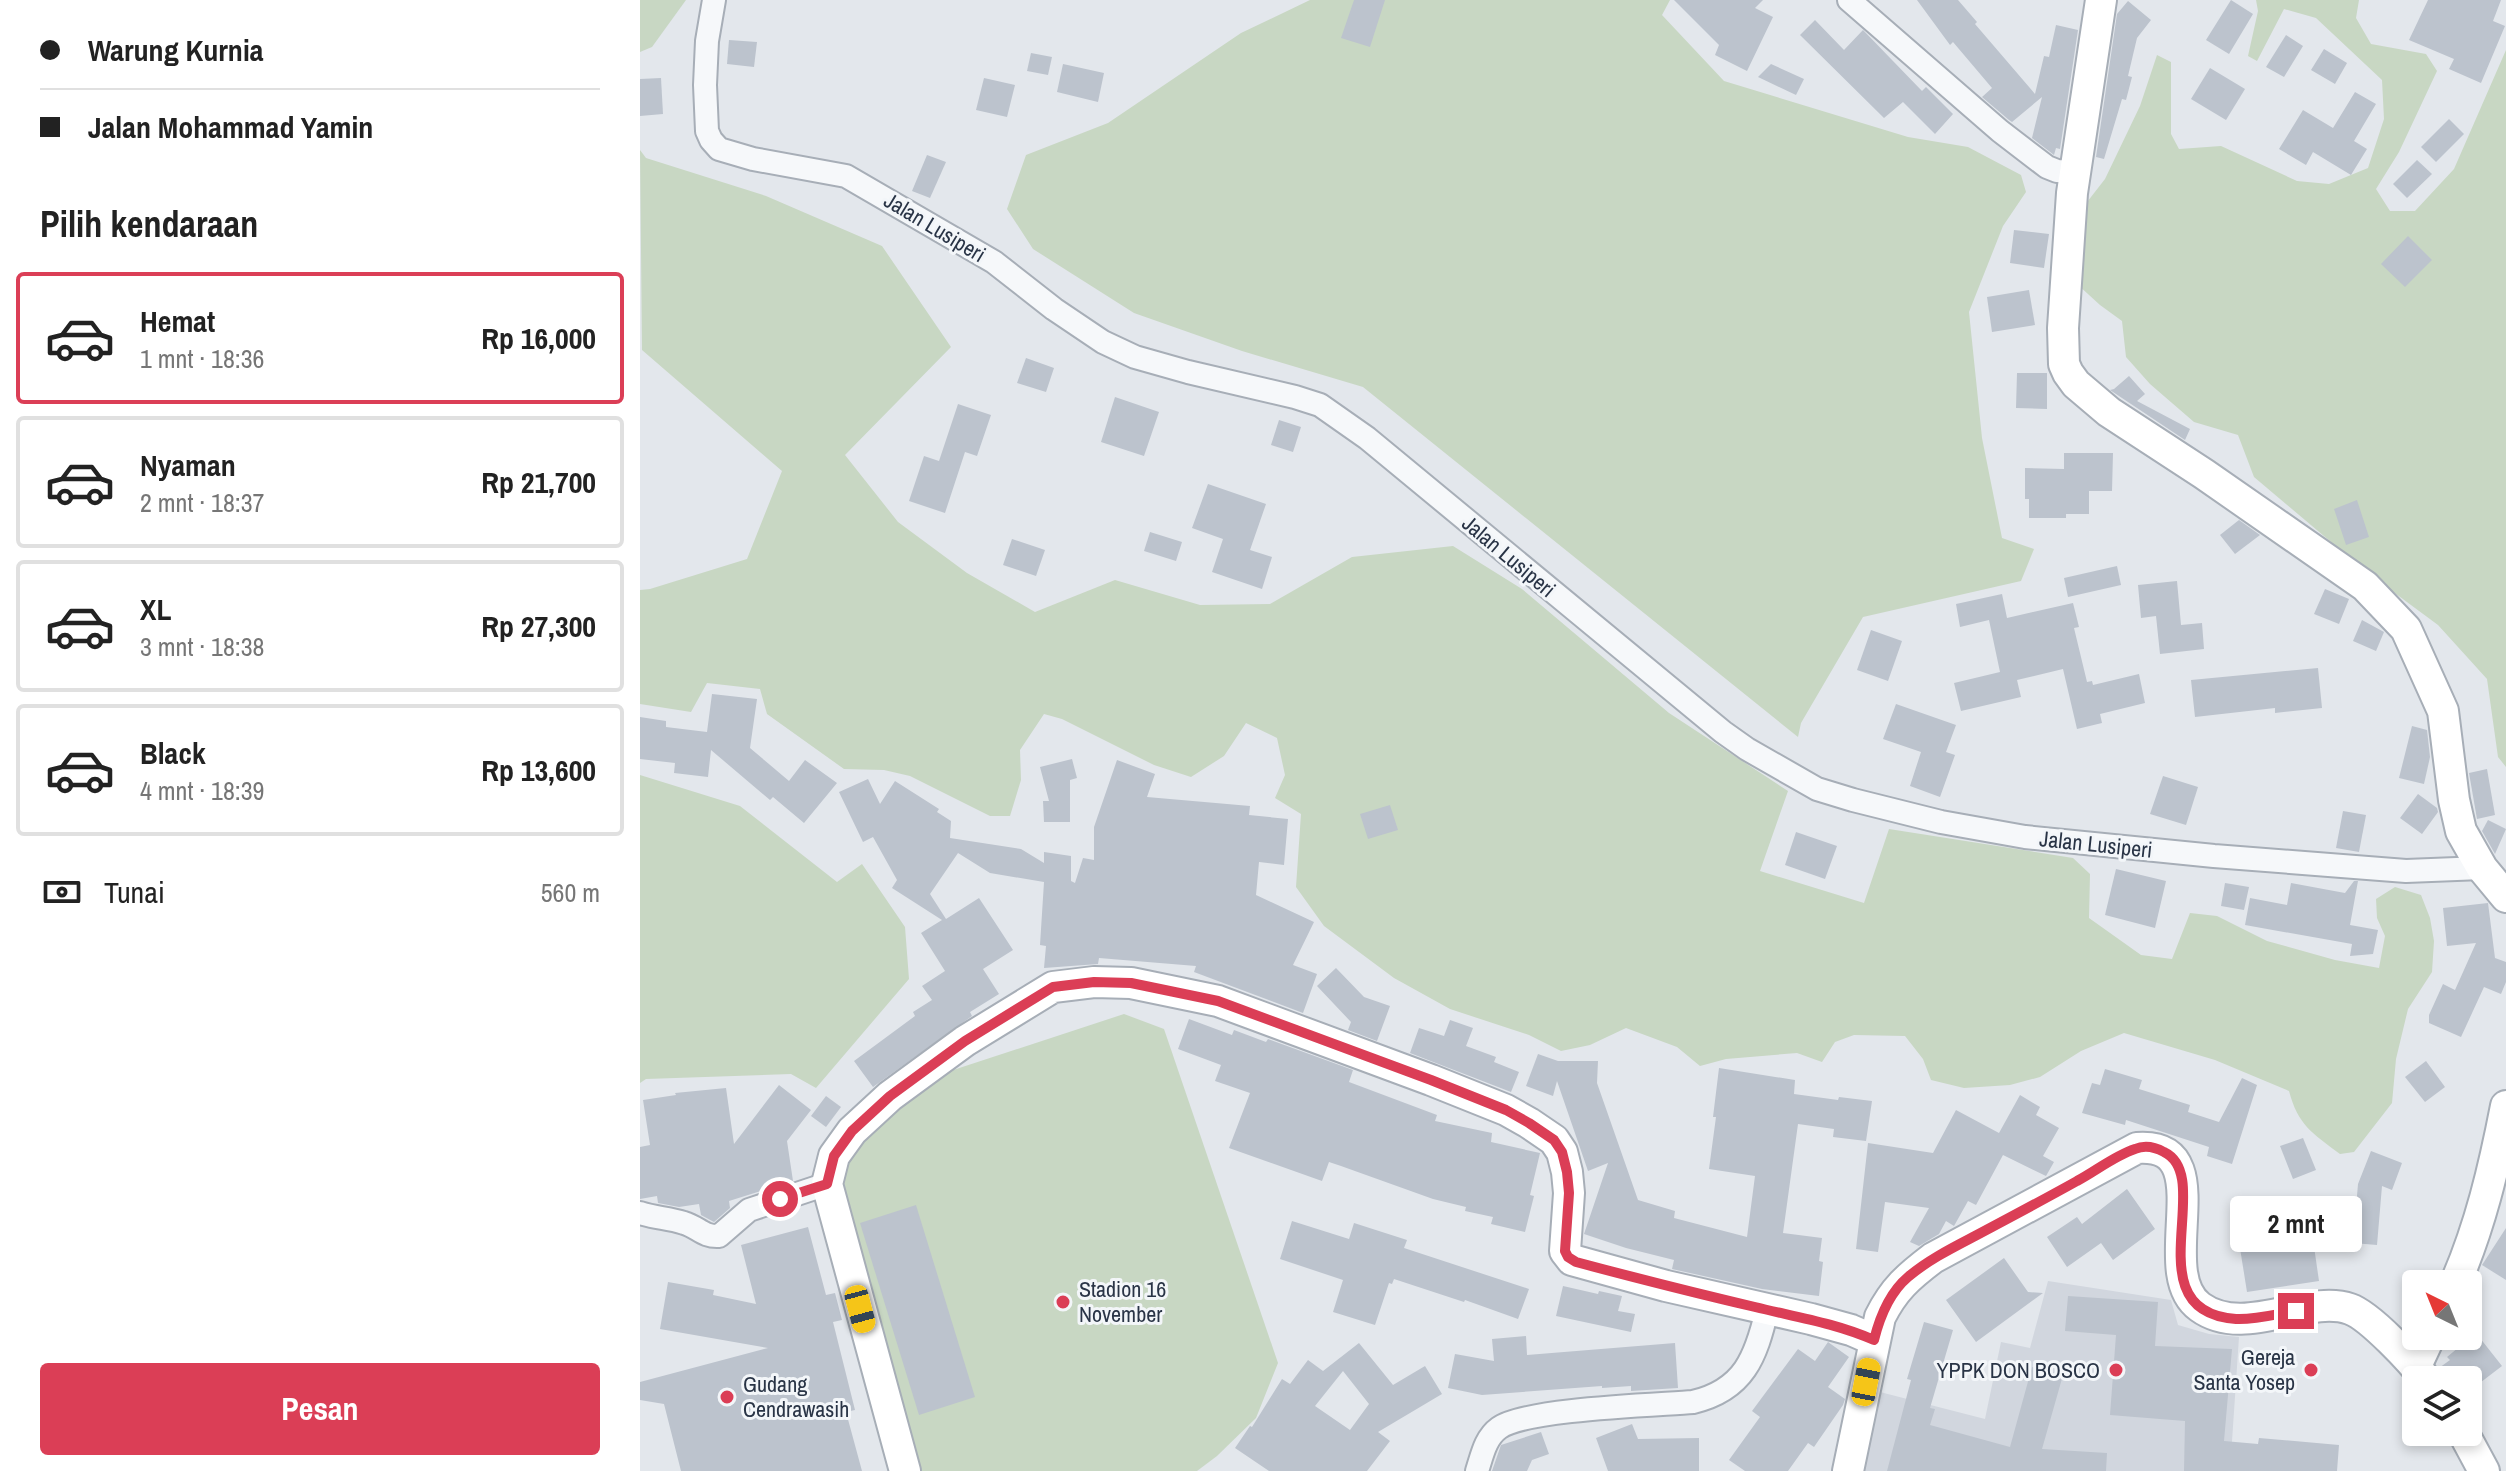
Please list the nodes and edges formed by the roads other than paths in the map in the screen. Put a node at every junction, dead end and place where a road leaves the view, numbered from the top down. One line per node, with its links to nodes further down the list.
1 (714, 0): 5 (street, Jalan Lusiperi)
2 (1849, 0): 4 (street)
3 (2101, 0): 4 (main road)
4 (2074, 172): 5 (main road)
5 (2482, 868): 6 (main road)
6 (2506, 897)
7 (2506, 1106): 10 (main road)
8 (827, 1184): 9 (street); 11 (main road); 15 (main road)
9 (640, 1213)
10 (2461, 1270)
11 (1767, 1310): 12 (main road); 16 (street)
12 (1874, 1340): 13 (main road); 17 (main road)
13 (2414, 1366)
14 (2471, 1446): 18 (main road)
15 (905, 1471)
16 (1477, 1471)
17 (1848, 1471)
18 (2484, 1471)

